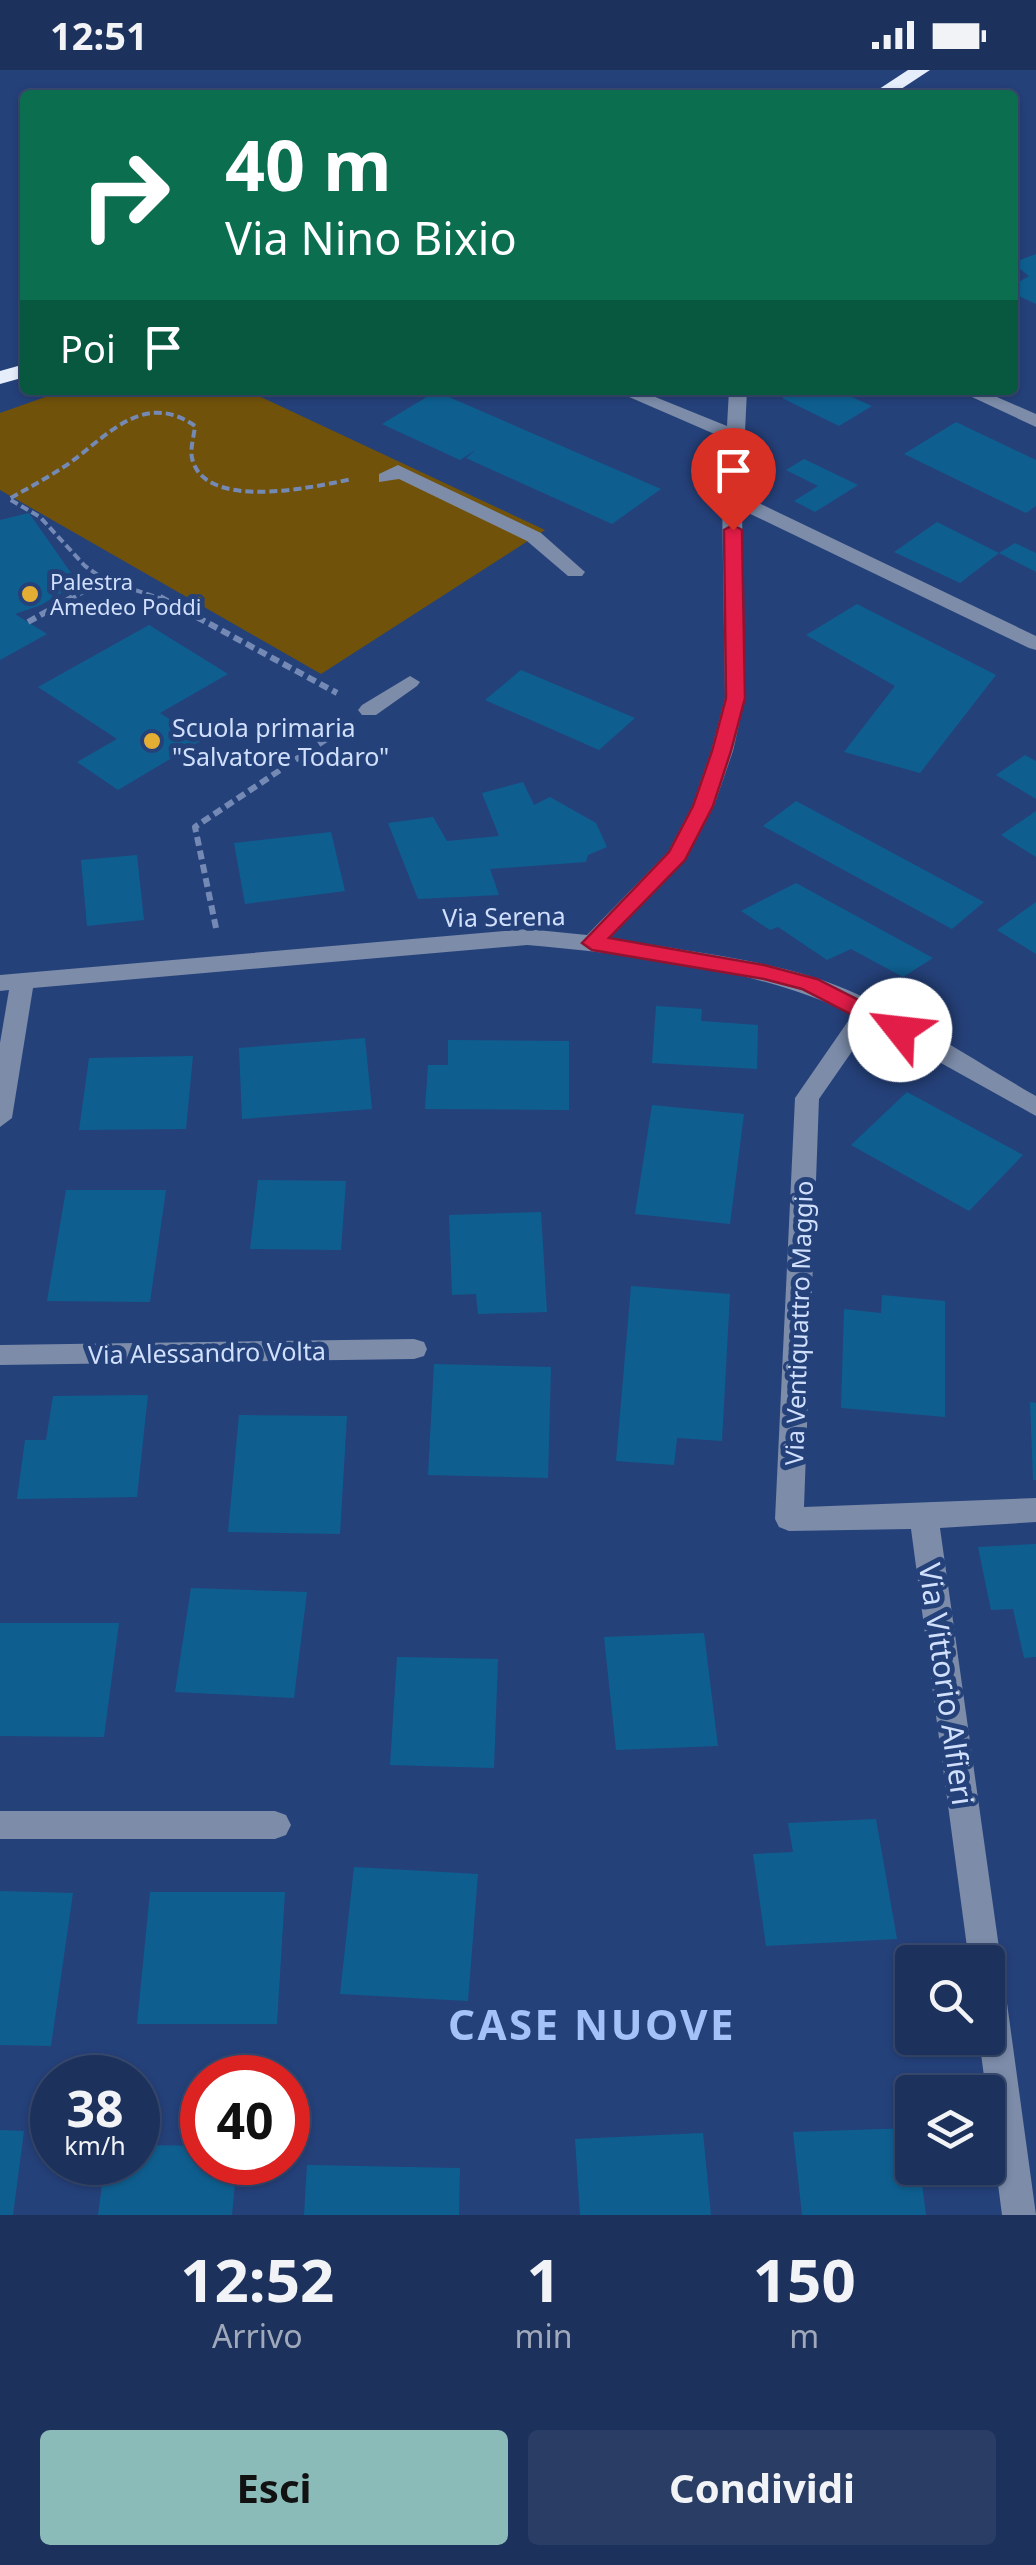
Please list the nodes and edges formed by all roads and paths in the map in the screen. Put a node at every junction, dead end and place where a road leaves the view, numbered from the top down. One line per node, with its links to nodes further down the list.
1 (921, 70): 2 (highway)
2 (887, 90)
3 (634, 395): 7 (street)
4 (738, 395): 7 (street)
5 (977, 395): 6 (street)
6 (1036, 421)
7 (735, 436): 9 (street)
8 (386, 478): 10 (street); 11 (path)
9 (732, 498): 13 (street); 16 (street)
10 (574, 572)
11 (105, 580): 12 (path); 15 (path)
12 (28, 622)
13 (1036, 644)
14 (410, 682): 15 (street)
15 (369, 710): 17 (path)
16 (592, 943): 17 (street, Via Serena); 19 (street, Via Serena)
17 (223, 960): 18 (street, Via Serena)
18 (11, 982): 21 (street)
19 (867, 1011): 20 (street, Via Serena); 25 (street, Via Ventiquattro Maggio)
20 (1036, 1106)
21 (0, 1118)
22 (414, 1348): 23 (street, Via Alessandro Volta)
23 (0, 1355)
24 (1036, 1510): 25 (street)
25 (924, 1516): 28 (street, Via Vittorio Alfieri)
26 (0, 1825): 27 (street)
27 (275, 1825)
28 (983, 1945)
29 (998, 2055): 30 (street)
30 (1019, 2215)

